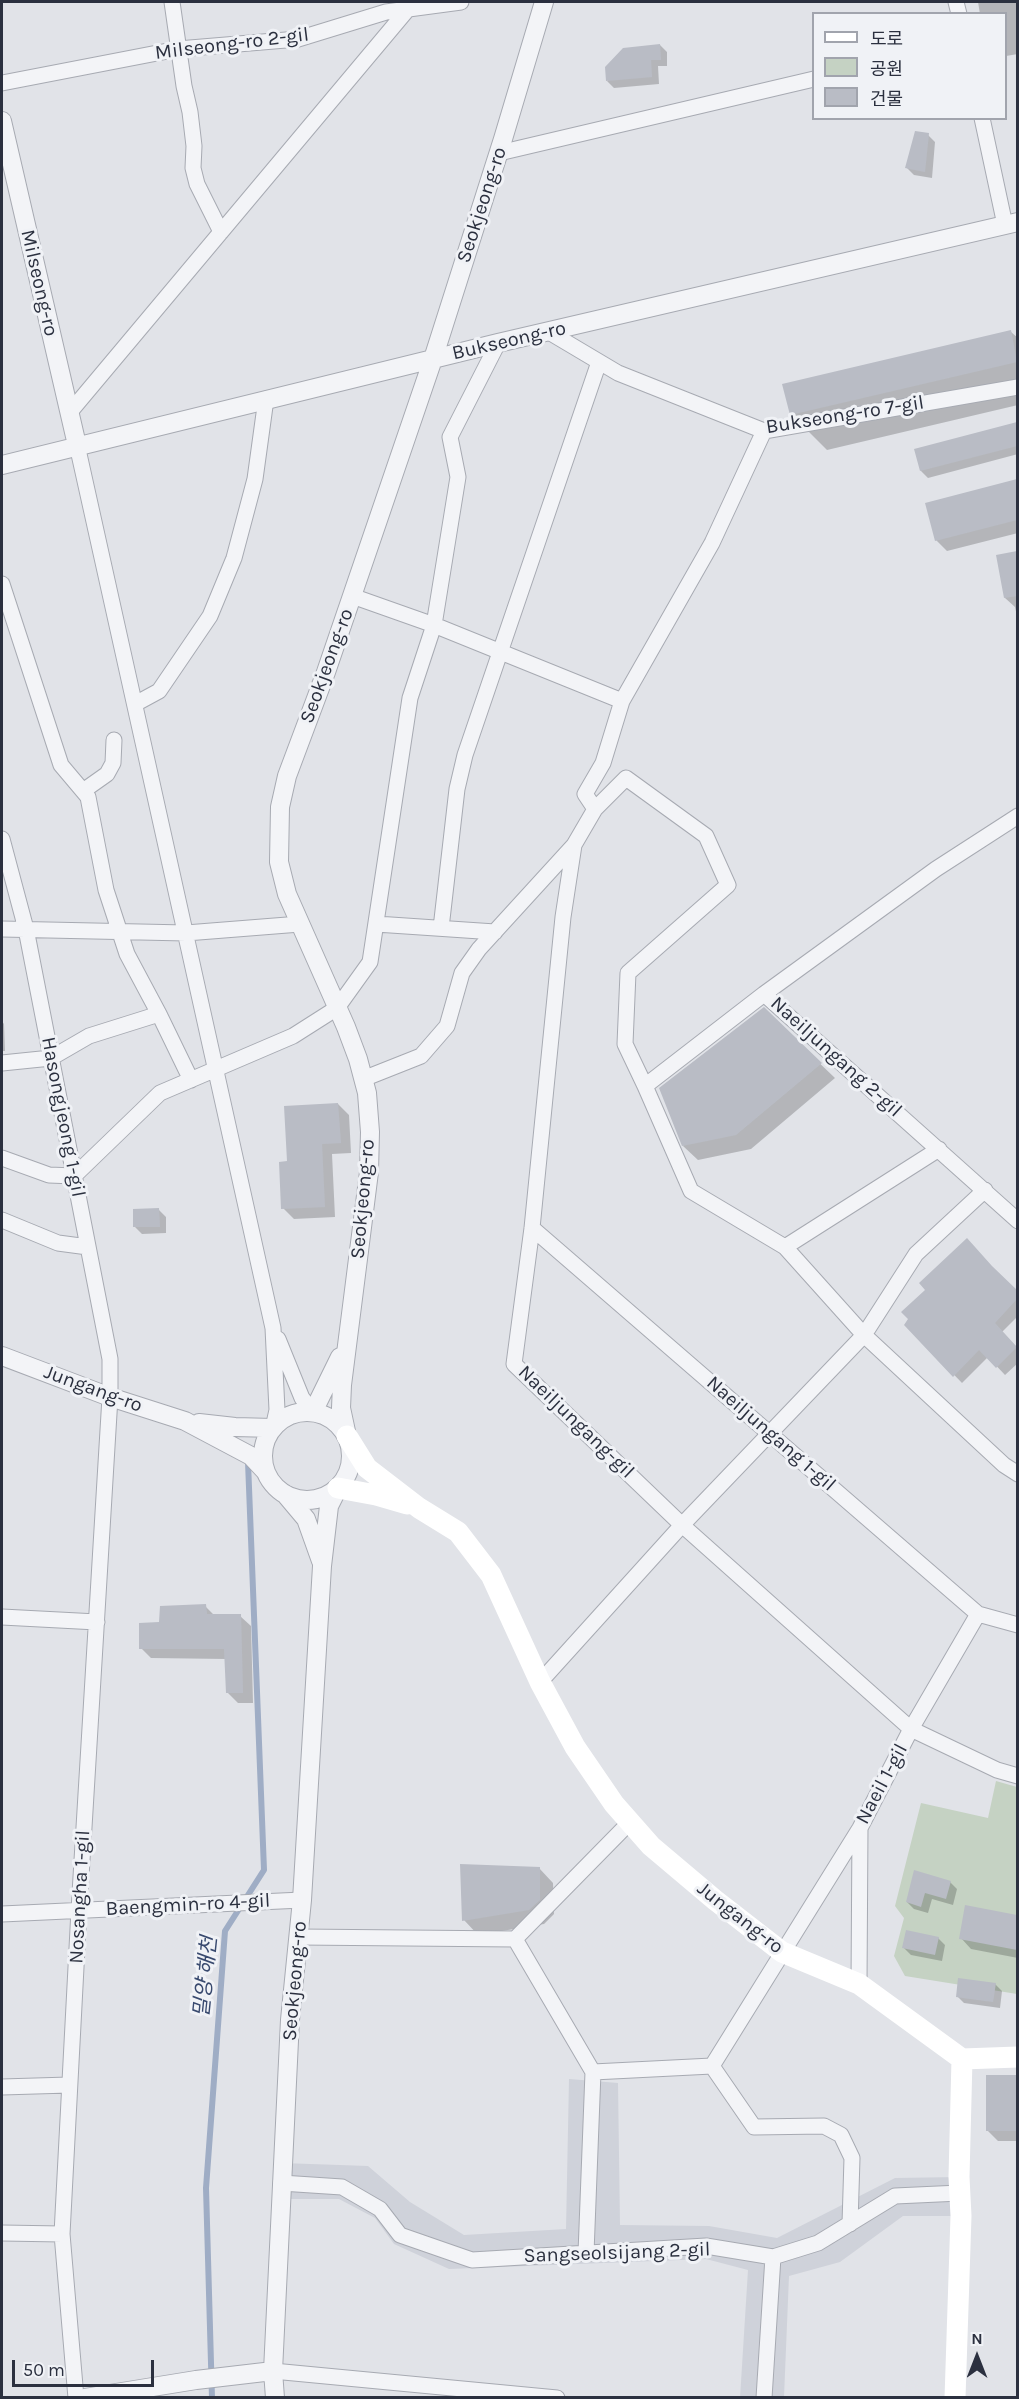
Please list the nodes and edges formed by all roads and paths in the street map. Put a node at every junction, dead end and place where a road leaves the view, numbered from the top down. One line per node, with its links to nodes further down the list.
1 (172, 2): 6 (street)
2 (461, 2): 5 (street, Milseong-ro 2-gil)
3 (544, 2): 11 (street, Seokjeong-ro)
4 (385, 7): 5 (street, Milseong-ro 2-gil); 6 (street, Milseong-ro 2-gil)
5 (408, 9): 13 (street)
6 (178, 49): 8 (street, Milseong-ro 2-gil); 13 (street)
7 (812, 79): 11 (street)
8 (2, 83)
9 (983, 120): 12 (street)
10 (2, 121): 20 (street, Milseong-ro)
11 (499, 153): 16 (street, Seokjeong-ro)
12 (1011, 224): 14 (street, Bukseong-ro)
13 (221, 232): 20 (street)
14 (549, 332): 15 (street, Bukseong-ro); 17 (street, Bukseong-ro 7-gil)
15 (498, 343): 16 (street, Bukseong-ro); 26 (street)
16 (434, 359): 19 (street, Bukseong-ro); 25 (street, Seokjeong-ro)
17 (599, 362): 21 (street, Bukseong-ro 7-gil); 27 (street)
18 (1017, 387): 21 (street, Bukseong-ro 7-gil)
19 (266, 399): 22 (street, Bukseong-ro); 29 (street)
20 (70, 412): 22 (street, Milseong-ro)
21 (764, 431): 28 (street)
22 (77, 445): 23 (street, Bukseong-ro); 29 (street)
23 (3, 467)
24 (2, 584): 31 (street)
25 (352, 596): 26 (street); 36 (street, Seokjeong-ro)
26 (434, 625): 27 (street); 37 (street)
27 (501, 652): 28 (street); 38 (street)
28 (622, 701): 32 (street)
29 (135, 704): 43 (street)
30 (114, 740): 31 (street)
31 (82, 791): 41 (street)
32 (595, 809): 35 (street); 52 (street)
33 (1017, 816): 44 (street)
34 (2, 839): 40 (street, Hasongjeong 1-gil)
35 (574, 845): 42 (street); 59 (street, Naeiljungang-gil)
36 (300, 924): 43 (street); 45 (street, Seokjeong-ro)
37 (376, 924): 38 (street); 45 (street)
38 (441, 928): 42 (street)
39 (2, 929): 40 (street)
40 (26, 929): 41 (street); 47 (street, Hasongjeong 1-gil)
41 (121, 932): 43 (street); 46 (street)
42 (495, 932): 50 (street)
43 (186, 933): 49 (street)
44 (764, 994): 52 (street, Naeiljungang 2-gil); 53 (street, Naeiljungang 2-gil)
45 (337, 1008): 49 (street); 50 (street, Seokjeong-ro)
46 (159, 1014): 47 (street); 51 (street)
47 (51, 1058): 48 (street); 55 (street, Hasongjeong 1-gil)
48 (2, 1063)
49 (216, 1069): 51 (street); 62 (street)
50 (363, 1079): 64 (street, Seokjeong-ro)
51 (191, 1080): 55 (street)
52 (645, 1086): 61 (street)
53 (939, 1149): 56 (street, Naeiljungang 2-gil); 61 (street)
54 (2, 1158): 55 (street)
55 (74, 1176): 60 (street, Hasongjeong 1-gil)
56 (985, 1190): 58 (street, Naeiljungang 2-gil); 63 (street)
57 (2, 1220): 60 (street)
58 (1017, 1221)
59 (532, 1228): 70 (street, Naeiljungang 1-gil); 77 (street, Naeiljungang-gil)
60 (88, 1246): 66 (street, Hasongjeong 1-gil)
61 (785, 1247): 63 (street)
62 (273, 1328): 67 (street); 69 (street)
63 (864, 1335): 70 (street); 73 (street)
64 (348, 1339): 67 (street); 71 (street, Seokjeong-ro)
65 (2, 1356): 66 (street, Jungang-ro)
66 (110, 1397): 68 (street, Jungang-ro); 81 (street, Nosangha 1-gil)
67 (313, 1412): 69 (street); 71 (street)
68 (185, 1421): 69 (street); 72 (street)
69 (273, 1428): 72 (street)
70 (770, 1433): 77 (street); 79 (street, Naeiljungang 1-gil)
71 (347, 1436): 74 (street); 76 (main road)
72 (266, 1471): 75 (street)
73 (1017, 1474)
74 (338, 1488): 75 (street); 76 (main road); 78 (street, Seokjeong-ro)
75 (284, 1494): 78 (street)
76 (419, 1508): 83 (main road, Jungang-ro)
77 (682, 1525): 83 (street); 84 (street, Naeiljungang-gil)
78 (322, 1566): 88 (street, Seokjeong-ro)
79 (978, 1614): 82 (street, Naeiljungang 1-gil); 84 (street, Naeil 1-gil)
80 (2, 1617): 81 (street)
81 (97, 1622): 89 (street, Nosangha 1-gil)
82 (1017, 1625)
83 (540, 1682): 86 (main road, Jungang-ro)
84 (911, 1729): 85 (street, Naeiljungang-gil); 87 (street, Naeil 1-gil)
85 (1017, 1776)
86 (629, 1823): 92 (street); 93 (main road, Jungang-ro)
87 (860, 1828): 93 (street, Naeil 1-gil); 94 (street)
88 (297, 1900): 89 (street, Baengmin-ro 4-gil); 91 (street, Seokjeong-ro)
89 (79, 1910): 90 (street, Baengmin-ro 4-gil); 99 (street, Nosangha 1-gil)
90 (2, 1914)
91 (299, 1937): 92 (street); 101 (street, Seokjeong-ro)
92 (515, 1939): 98 (street)
93 (782, 1952): 94 (main road, Jungang-ro); 97 (street, Naeil 1-gil)
94 (859, 1984): 96 (main road, Jungang-ro)
95 (1017, 2057): 96 (main road)
96 (962, 2059): 102 (main road)
97 (712, 2066): 98 (street); 103 (street)
98 (593, 2072): 106 (street)
99 (69, 2085): 100 (street); 105 (street, Nosangha 1-gil)
100 (2, 2087)
101 (281, 2183): 106 (street, Sangseolsijang 2-gil); 108 (street, Seokjeong-ro)
102 (960, 2193): 103 (street, Sangseolsijang 2-gil); 114 (main road)
103 (850, 2224): 107 (street, Sangseolsijang 2-gil)
104 (2, 2233): 105 (street)
105 (62, 2234): 109 (street, Nosangha 1-gil)
106 (586, 2253): 107 (street, Sangseolsijang 2-gil)
107 (773, 2257): 113 (street)
108 (273, 2372): 110 (street); 111 (street, Seokjeong-ro); 112 (street)
109 (76, 2397)
110 (85, 2397)
111 (275, 2397)
112 (557, 2397)
113 (764, 2397)
114 (955, 2397)

